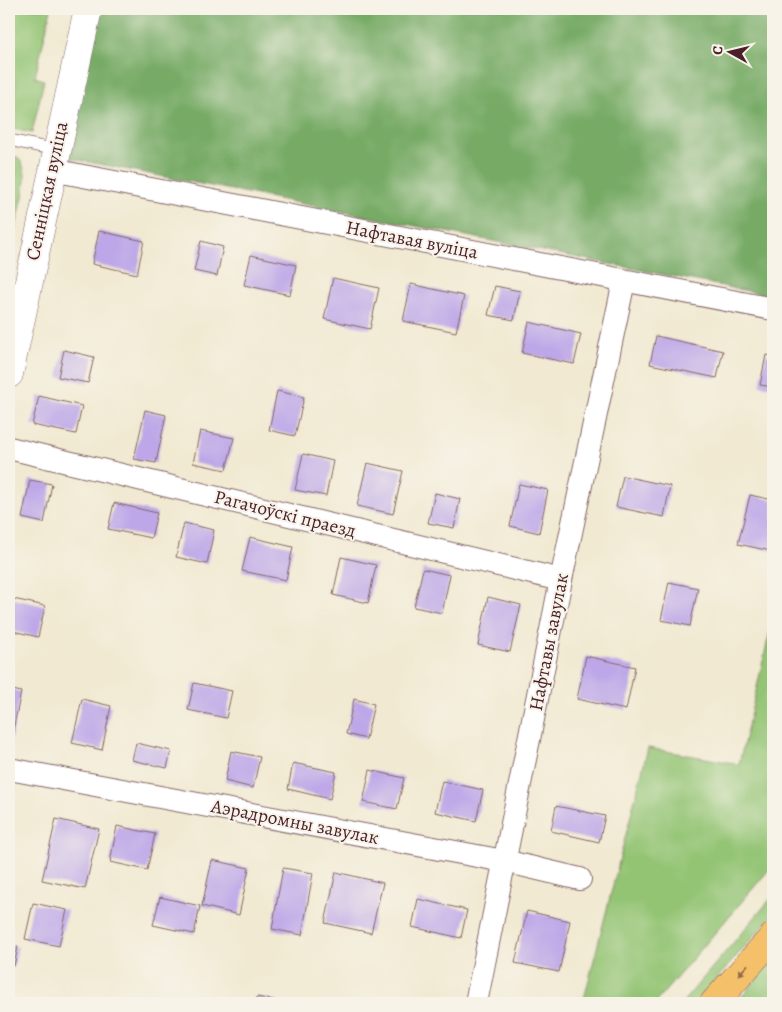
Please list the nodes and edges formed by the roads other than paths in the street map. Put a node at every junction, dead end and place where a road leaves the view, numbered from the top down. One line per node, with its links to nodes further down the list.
1 (88, 9): 3 (street, Сенніцкая вуліца)
2 (9, 140): 3 (lane)
3 (54, 160): 4 (street, Нафтавая вуліца); 6 (street, Сенніцкая вуліца)
4 (624, 281): 5 (street, Нафтавая вуліца); 8 (street, Нафтавы завулак)
5 (773, 310)
6 (9, 374)
7 (9, 448): 8 (street, Рагачоўскі праезд)
8 (561, 580): 10 (street, Нафтавы завулак)
9 (9, 769): 10 (street, Аэрадромны завулак)
10 (504, 861): 11 (street, Аэрадромны завулак); 13 (street, Нафтавы завулак)
11 (580, 879)
12 (773, 937): 14 (main road, one-way to 14)
13 (476, 1003)
14 (714, 1003)

